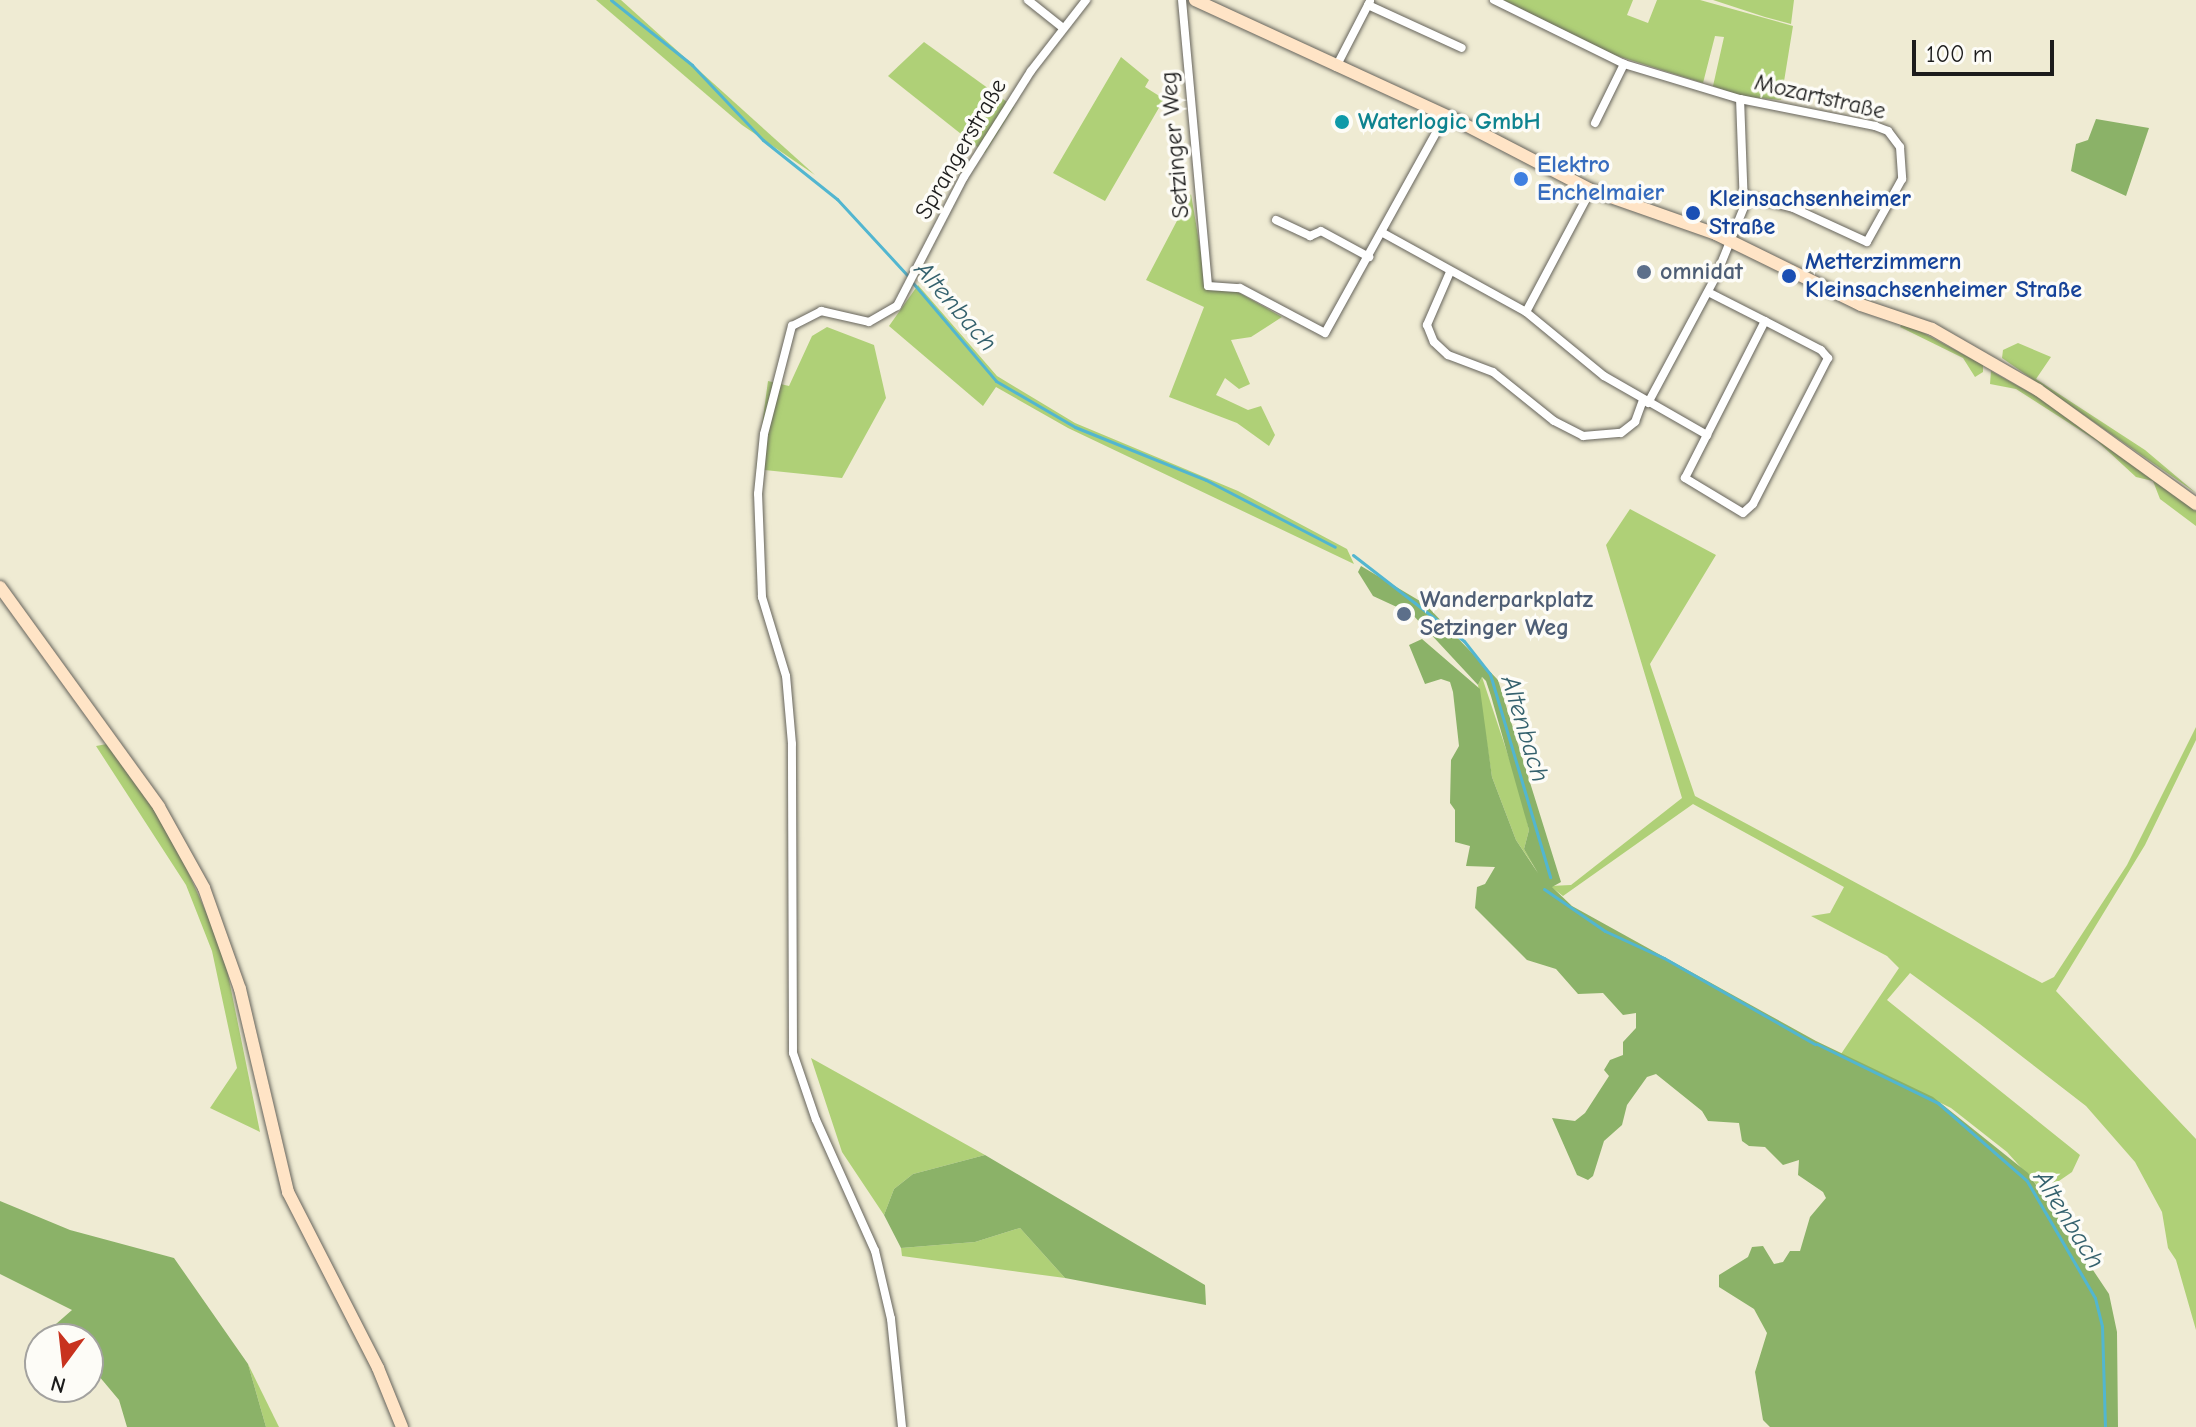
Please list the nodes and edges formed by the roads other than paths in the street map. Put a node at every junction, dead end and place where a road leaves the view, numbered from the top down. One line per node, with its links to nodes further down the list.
1 (1028, 0): 7 (street)
2 (1086, 0): 7 (street, Sprangerstraße)
3 (1182, 0): 19 (street, Setzinger Weg)
4 (1195, 0): 10 (main road)
5 (1494, 0): 9 (street, Mozartstraße)
6 (1369, 2): 8 (street); 10 (street)
7 (1062, 27): 29 (street, Sprangerstraße)
8 (1462, 48)
9 (1624, 64): 11 (street, Mozartstraße); 13 (street)
10 (1336, 67): 12 (main road)
11 (1740, 99): 15 (street); 15 (street, Mozartstraße)
12 (1446, 115): 14 (main road); 17 (street)
13 (1595, 123)
14 (1591, 190): 18 (main road); 22 (street)
15 (1747, 196): 18 (street)
16 (1276, 220): 19 (street)
17 (1383, 233): 19 (street); 20 (street)
18 (1729, 240): 21 (street); 26 (main road)
19 (1369, 257)
20 (1450, 272): 22 (street); 24 (street)
21 (1708, 292): 23 (street); 24 (street)
22 (1526, 312): 24 (street)
23 (1765, 321): 25 (street); 25 (street)
24 (1646, 402): 25 (street)
25 (1707, 435)
26 (2196, 504)
27 (0, 587): 28 (main road)
28 (402, 1427)
29 (902, 1427)

